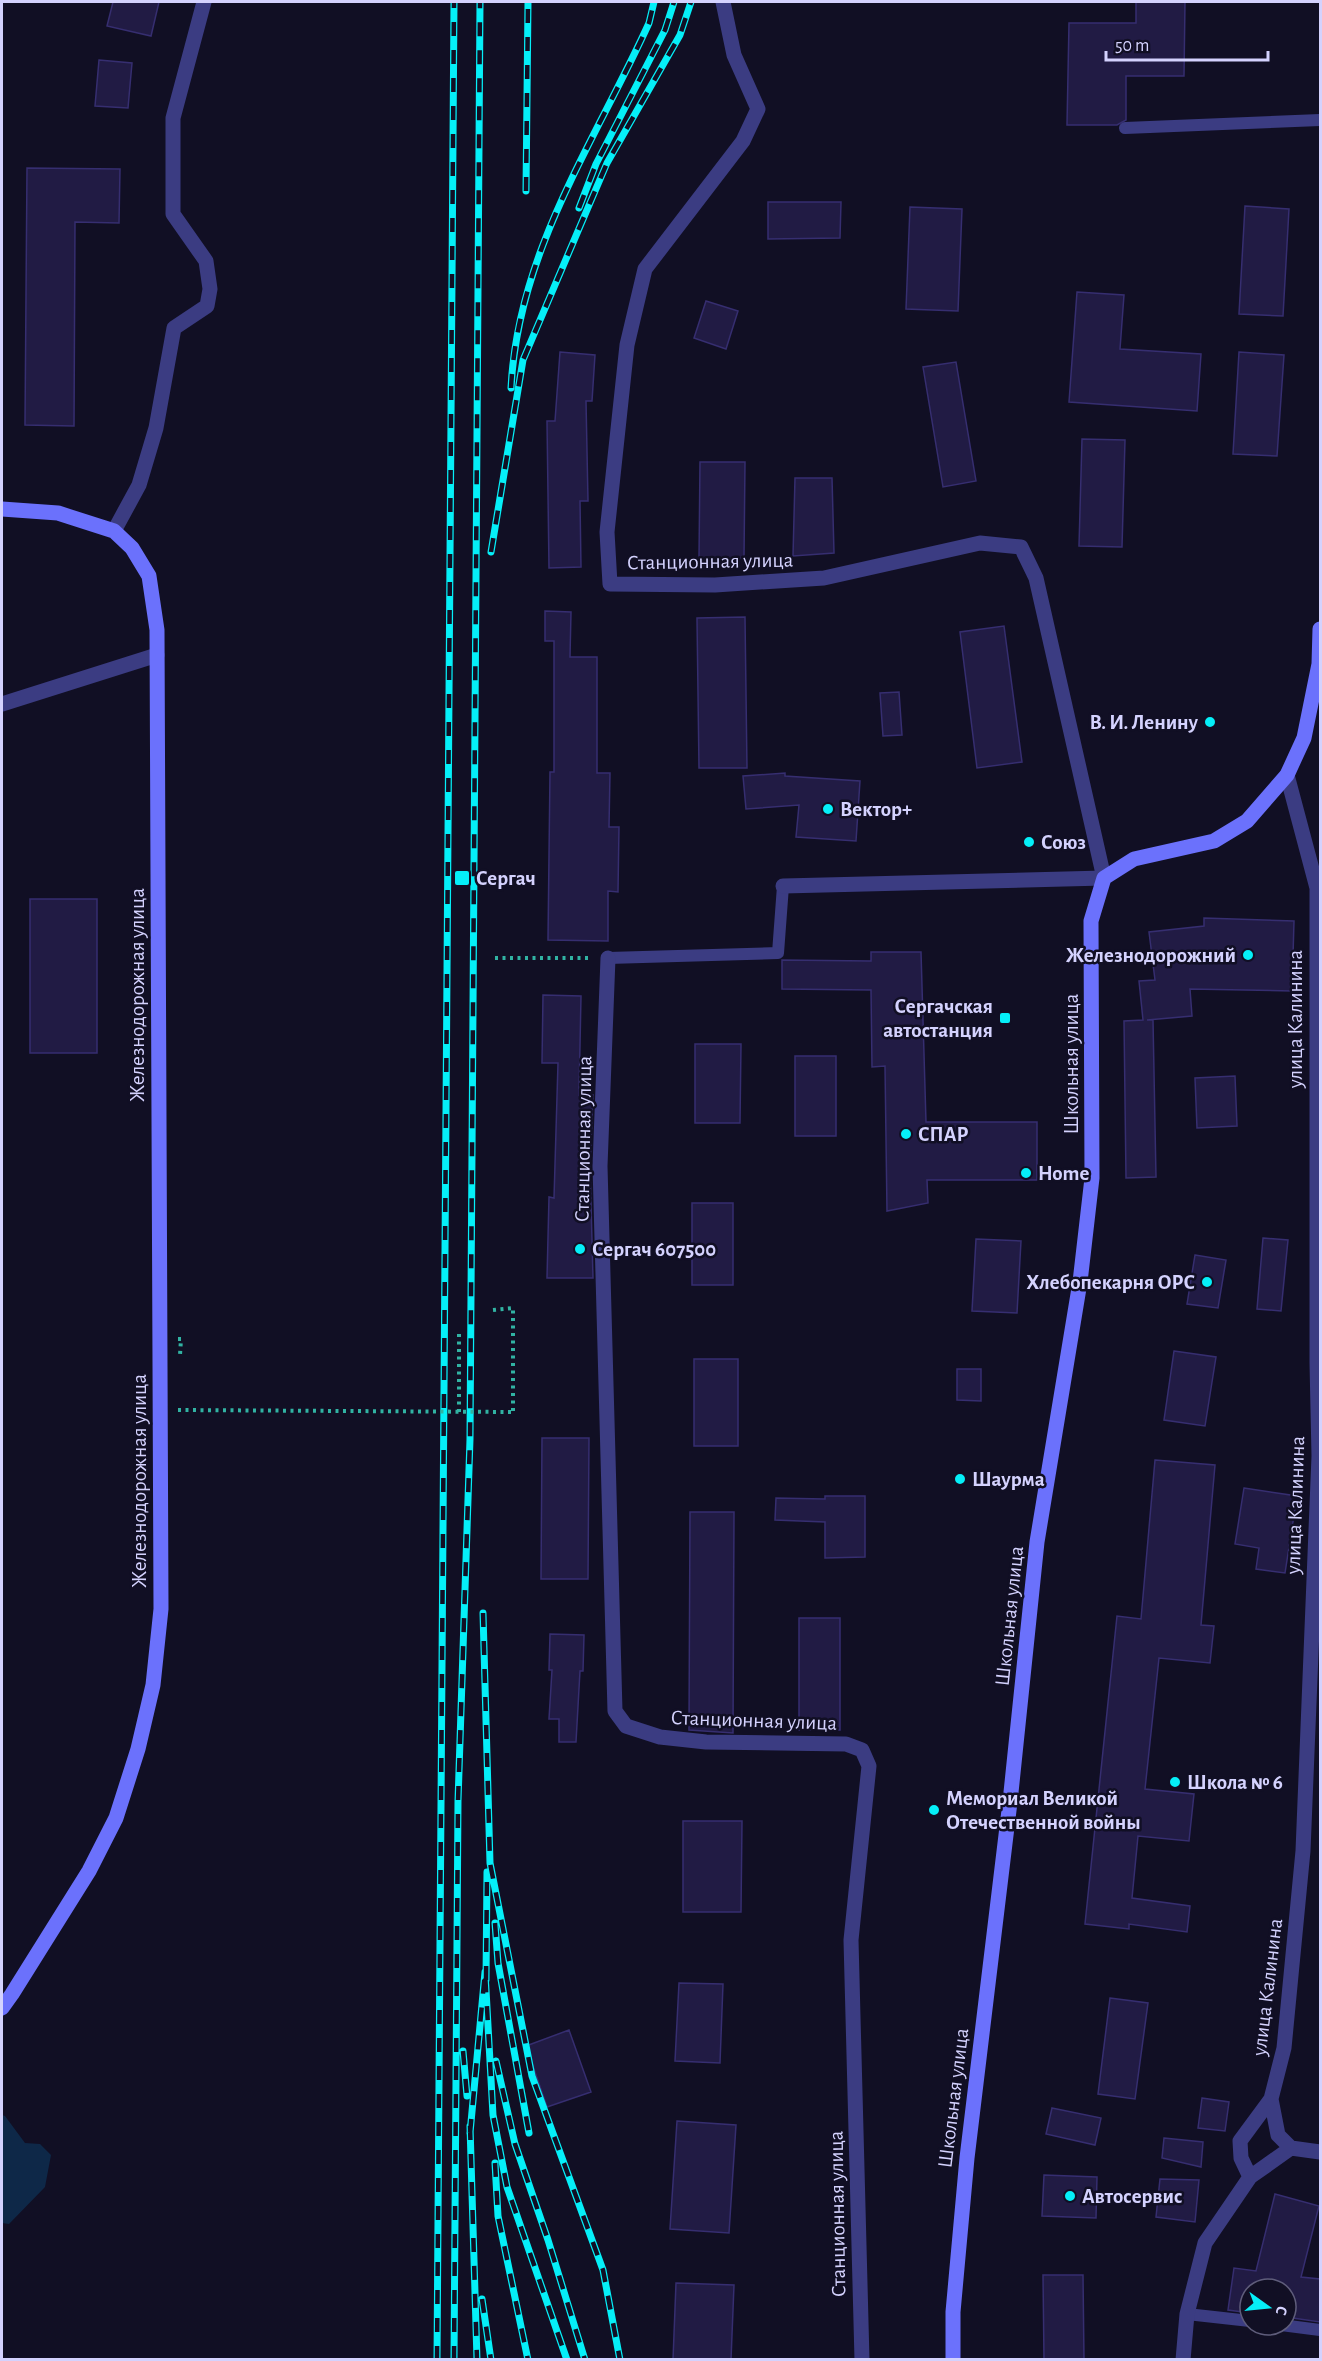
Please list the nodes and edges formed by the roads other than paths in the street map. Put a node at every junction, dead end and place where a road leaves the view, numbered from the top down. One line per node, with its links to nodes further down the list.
1 (204, 2): 6 (street)
2 (723, 2): 11 (street, Станционная улица)
3 (1320, 120): 4 (lane)
4 (1125, 128)
5 (2, 509): 6 (main road)
6 (114, 531): 8 (main road, Железнодорожная улица)
7 (1320, 629): 10 (main road)
8 (157, 655): 9 (street); 16 (main road, Железнодорожная улица)
9 (2, 704)
10 (1287, 775): 11 (main road); 14 (street, улица Калинина)
11 (1104, 878): 12 (street); 26 (main road, Школьная улица)
12 (783, 886): 13 (lane)
13 (608, 958): 25 (street, Станционная улица)
14 (1318, 1081): 15 (street, улица Калинина)
15 (1319, 1363): 17 (street, улица Калинина)
16 (2, 2008)
17 (1271, 2098): 18 (street); 20 (street, улица Калинина)
18 (1291, 2148): 19 (street); 20 (street)
19 (1320, 2152)
20 (1250, 2177): 21 (street)
21 (1187, 2314): 22 (lane); 27 (street)
22 (1238, 2320)
23 (1298, 2327): 24 (lane)
24 (1320, 2330)
25 (862, 2360)
26 (953, 2360)
27 (1183, 2360)

